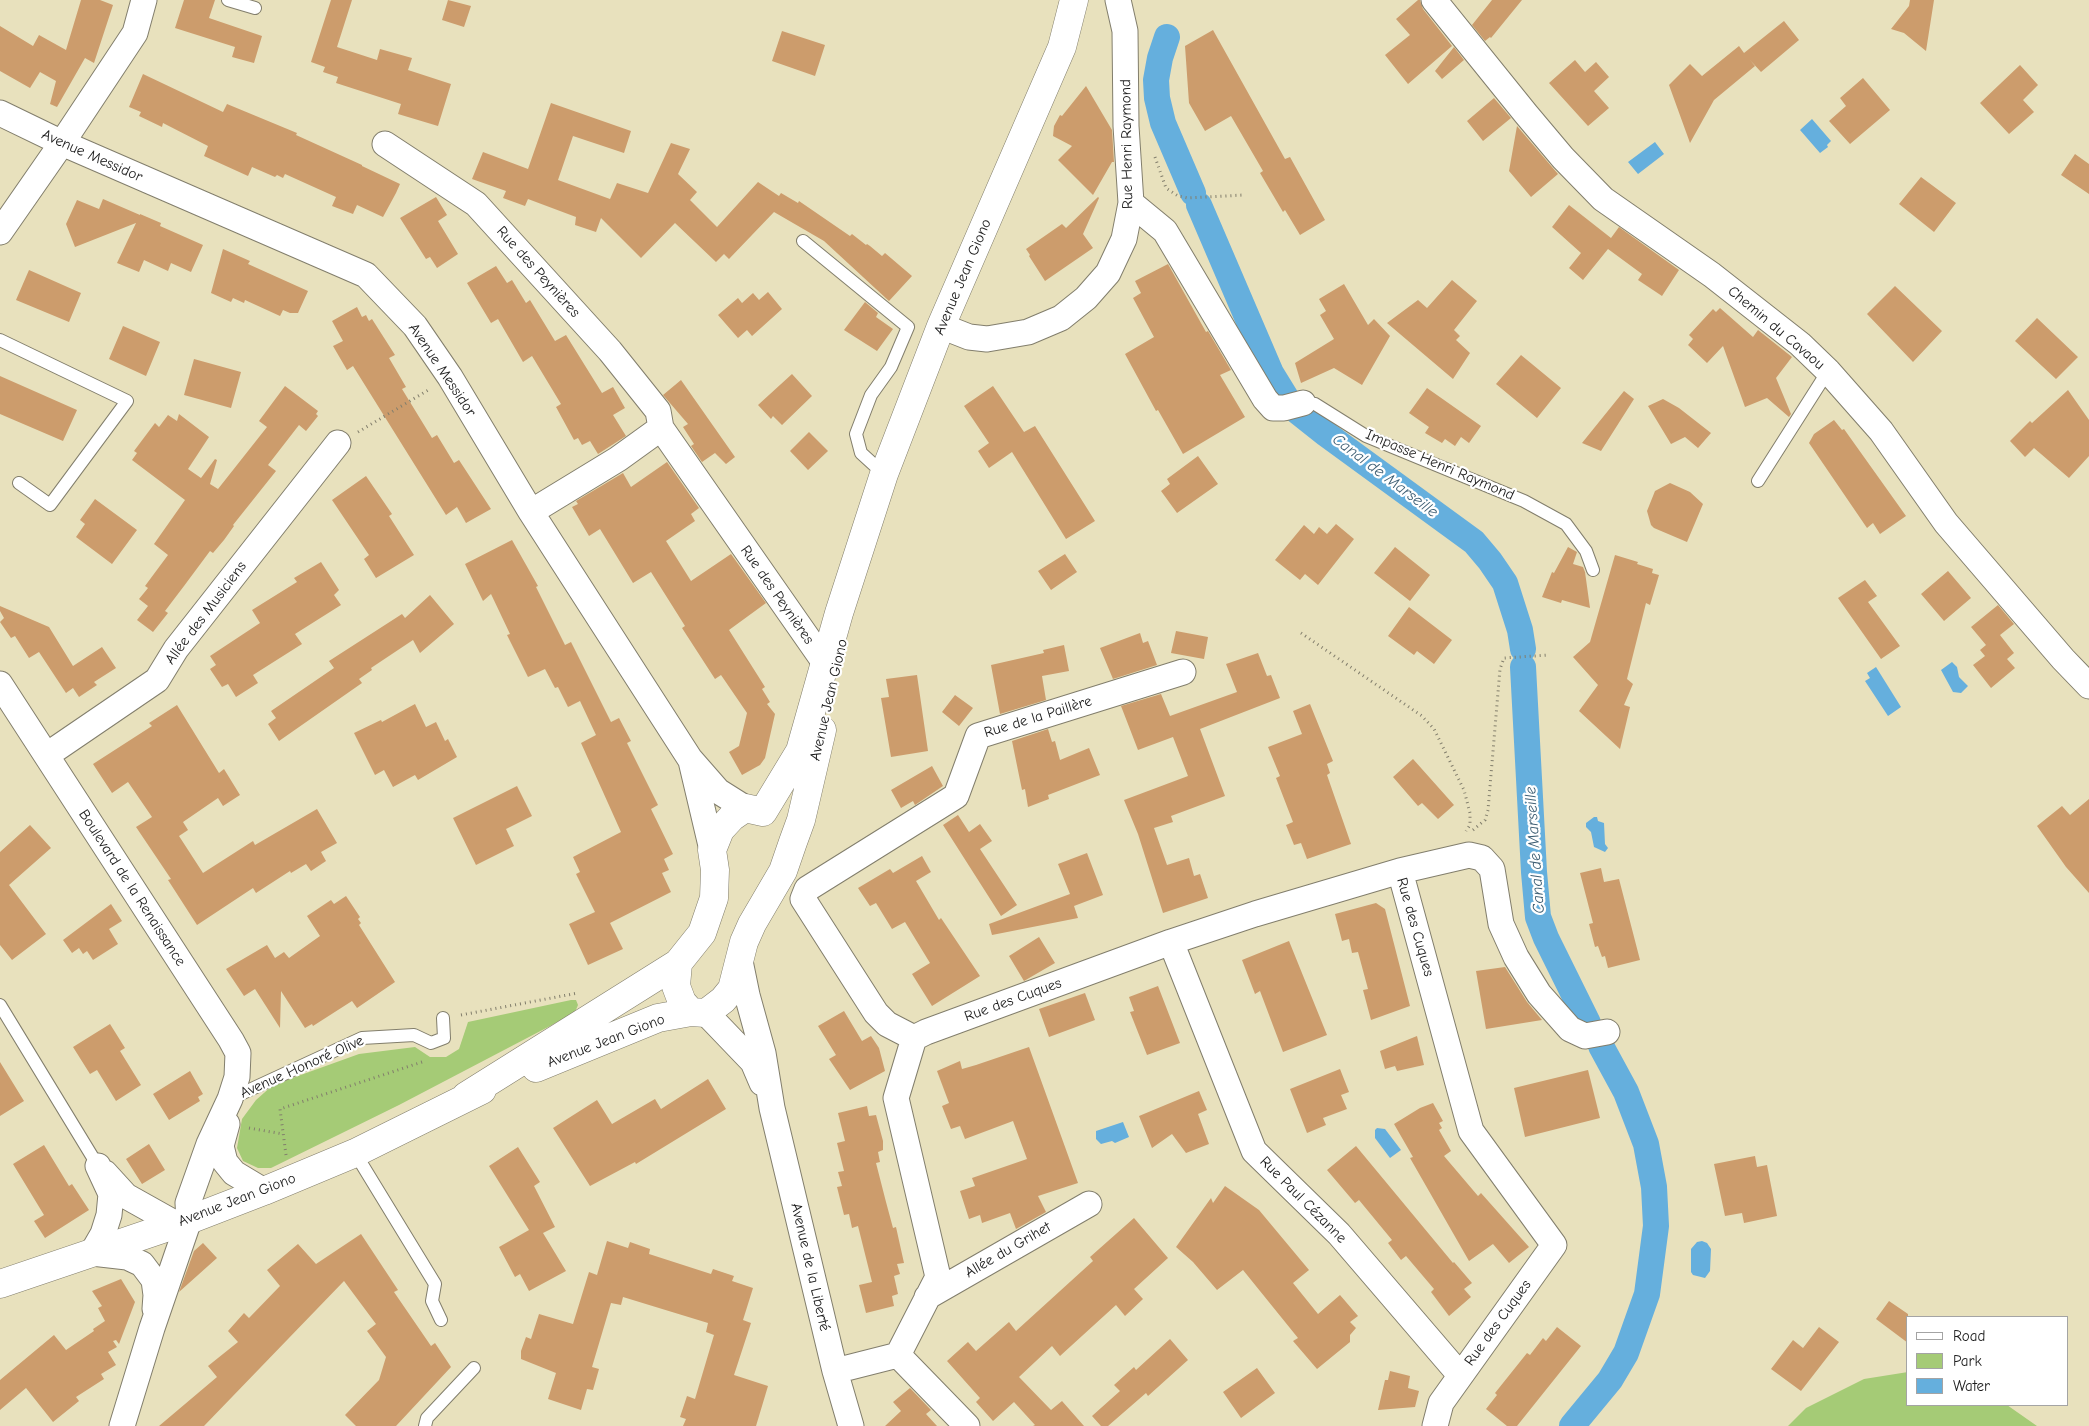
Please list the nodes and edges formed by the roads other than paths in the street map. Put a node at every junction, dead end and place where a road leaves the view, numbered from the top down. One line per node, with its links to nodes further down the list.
1 (144, 0): 9 (street)
2 (228, 0): 6 (lane)
3 (1074, 0): 14 (street, Avenue Jean Giono)
4 (1118, 0): 11 (street, Rue Henri Raymond)
5 (1434, 0): 16 (street, Chemin du Cavaou)
6 (241, 2): 7 (lane)
7 (255, 8)
8 (0, 113): 9 (street, Avenue Messidor)
9 (62, 143): 12 (street); 23 (street, Avenue Messidor)
10 (385, 144): 18 (street, Rue des Peynières)
11 (1131, 203): 14 (street, Rue Henri Raymond); 17 (street, Impasse Henri Raymond)
12 (0, 232)
13 (803, 241): 20 (lane)
14 (941, 326): 20 (street, Avenue Jean Giono)
15 (0, 340): 22 (lane)
16 (1828, 371): 21 (lane); 29 (street, Chemin du Cavaou)
17 (1294, 405): 25 (lane, Impasse Henri Raymond)
18 (661, 428): 23 (street); 26 (street, Rue des Peynières)
19 (338, 443): 30 (street, Allée des Musiciens)
20 (884, 474): 24 (street, Avenue Jean Giono)
21 (1758, 481)
22 (18, 483)
23 (530, 512): 31 (street, Avenue Messidor)
24 (858, 556): 26 (street, Avenue Jean Giono); 33 (street, Avenue Jean Giono)
25 (1593, 570)
26 (825, 663): 32 (street, Avenue Jean Giono)
27 (1183, 672): 43 (street, Rue de la Paillère)
28 (0, 684): 30 (street, Boulevard de la Renaissance)
29 (2089, 686)
30 (47, 755): 45 (street, Boulevard de la Renaissance)
31 (690, 758): 32 (street, Avenue Messidor); 34 (street, Avenue Messidor)
32 (754, 810): 33 (street); 34 (street, Avenue Jean Giono)
33 (794, 842): 37 (street, Avenue Jean Giono)
34 (712, 850): 38 (street, Avenue Jean Giono)
35 (1400, 871): 36 (street, Rue des Cuques); 42 (street); 60 (street, Rue des Cuques)
36 (1171, 942): 43 (street, Rue des Cuques); 60 (street, Rue Paul Cézanne)
37 (740, 961): 40 (street, Avenue Jean Giono); 46 (street, Avenue de la Liberté)
38 (678, 963): 40 (street); 44 (street, Avenue Jean Giono)
39 (0, 1005): 48 (lane)
40 (698, 1013): 44 (street, Avenue Jean Giono); 46 (street, Avenue de la Liberté)
41 (443, 1018): 45 (lane, Avenue Honoré Olive)
42 (1596, 1034)
43 (914, 1038): 54 (street)
44 (466, 1096): 47 (street, Avenue Jean Giono)
45 (230, 1099): 49 (street, Avenue Honoré Olive); 51 (street, Avenue Honoré Olive)
46 (772, 1108): 59 (street, Avenue de la Liberté)
47 (355, 1153): 49 (street, Avenue Jean Giono); 55 (lane)
48 (98, 1166): 51 (street); 52 (street)
49 (264, 1191): 51 (street, Avenue Jean Giono)
50 (1089, 1204): 54 (street, Allée du Grihet)
51 (183, 1222): 52 (street, Avenue Jean Giono); 56 (street, Avenue Honoré Olive)
52 (92, 1253): 53 (street, Avenue Jean Giono); 56 (street, Avenue Honoré Olive)
53 (0, 1284)
54 (928, 1297): 57 (street)
55 (441, 1320)
56 (152, 1328): 61 (street, Avenue Honoré Olive)
57 (898, 1355): 59 (street); 64 (street)
58 (474, 1368): 62 (lane)
59 (835, 1371): 63 (street, Avenue de la Liberté)
60 (1460, 1375): 65 (street, Rue des Cuques)
61 (122, 1426)
62 (425, 1426)
63 (851, 1426)
64 (967, 1426)
65 (1434, 1426)

